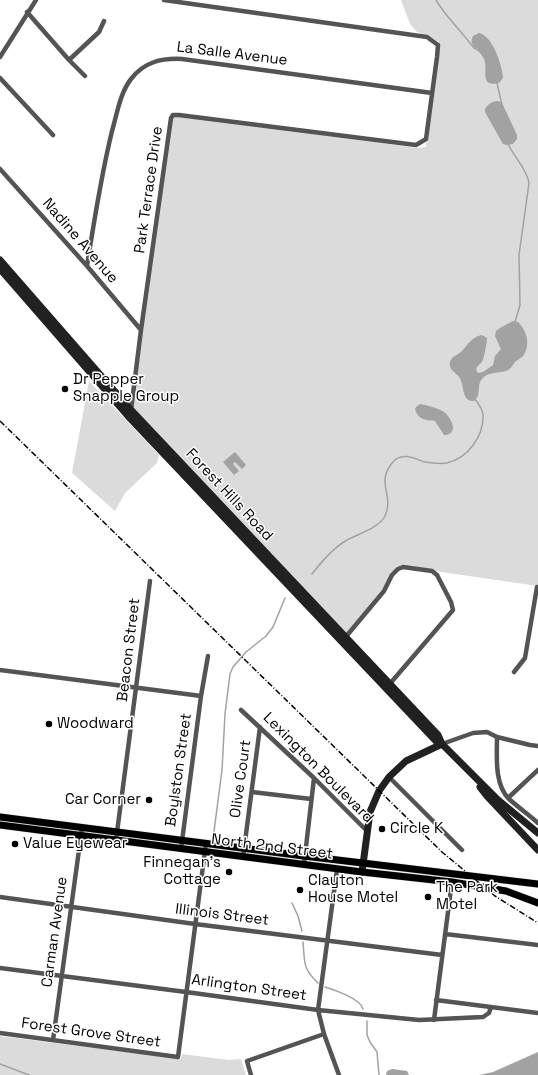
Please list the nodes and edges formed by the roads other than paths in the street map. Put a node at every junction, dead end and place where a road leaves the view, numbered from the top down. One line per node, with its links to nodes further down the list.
1 (36, 0): 3 (street)
2 (164, 0): 9 (street)
3 (27, 12): 5 (street); 6 (street)
4 (104, 21): 6 (street)
5 (0, 57)
6 (69, 60): 7 (street)
7 (85, 76)
8 (0, 78): 10 (street)
9 (432, 93): 13 (street, La Salle Avenue); 16 (street, Park Terrace Drive)
10 (53, 135)
11 (0, 169): 13 (street, Nadine Avenue)
12 (0, 260): 15 (street, Forest Hills Road)
13 (87, 266): 16 (street, Nadine Avenue)
14 (0, 269): 15 (street, Forest Hills Road)
15 (17, 284): 17 (street, Forest Hills Road)
16 (141, 330): 17 (street, Park Terrace Drive)
17 (130, 413): 20 (street, Forest Hills Road)
18 (150, 581): 25 (street, Beacon Street)
19 (538, 588): 23 (street)
20 (343, 639): 24 (street, Forest Hills Road); 24 (street)
21 (208, 656): 26 (street, Boylston Street)
22 (0, 670): 25 (street)
23 (514, 672)
24 (387, 686): 30 (street, Forest Hills Road)
25 (136, 687): 26 (street); 44 (street, Beacon Street)
26 (201, 696): 47 (street, Boylston Street)
27 (241, 710): 28 (street, Lexington Boulevard)
28 (260, 728): 35 (street, Lexington Boulevard); 36 (street, Olive Court)
29 (497, 736): 30 (street); 31 (street); 37 (street)
30 (442, 744): 32 (street, Forest Hills Road); 34 (street)
31 (538, 746)
32 (459, 760): 45 (street, Forest Hills Road); 52 (street, Forest Hills Road)
33 (538, 770): 37 (street)
34 (389, 777): 43 (street); 51 (street)
35 (314, 778): 38 (street); 43 (street, Lexington Boulevard)
36 (252, 792): 38 (street); 50 (street, Olive Court)
37 (508, 798): 40 (street)
38 (311, 799): 54 (street)
39 (0, 817): 42 (main road, North 2nd Street)
40 (538, 823)
41 (0, 824): 42 (main road, North 2nd Street)
42 (81, 831): 44 (main road, North 2nd Street); 46 (main road, North 2nd Street); 65 (street, Carman Avenue)
43 (367, 831): 56 (street, Lexington Boulevard)
44 (117, 832): 46 (street, Beacon Street); 47 (main road, North 2nd Street)
45 (538, 833)
46 (116, 840): 49 (main road, North 2nd Street)
47 (182, 840): 48 (main road, North 2nd Street); 49 (street, Boylston Street)
48 (206, 843): 50 (main road, North 2nd Street); 53 (street)
49 (180, 848): 53 (main road, North 2nd Street)
50 (244, 848): 54 (main road, North 2nd Street); 55 (street, Olive Court)
51 (462, 850)
52 (538, 850)
53 (204, 852): 55 (main road, North 2nd Street); 66 (street)
54 (304, 856): 56 (main road, North 2nd Street); 57 (street)
55 (243, 857): 57 (main road, North 2nd Street)
56 (362, 863): 59 (street, Lexington Boulevard); 60 (main road, North 2nd Street)
57 (304, 864): 58 (main road, North 2nd Street)
58 (337, 869): 59 (main road, North 2nd Street); 68 (street)
59 (362, 872): 61 (main road, North 2nd Street)
60 (453, 873): 61 (street); 62 (main road, North 2nd Street)
61 (452, 882): 64 (main road, North 2nd Street); 67 (street)
62 (538, 884)
63 (0, 896): 65 (street, Illinois Street)
64 (538, 902)
65 (71, 906): 66 (street, Illinois Street); 72 (street, Carman Avenue)
66 (195, 924): 68 (street, Illinois Street); 73 (street)
67 (445, 934): 69 (street); 70 (street)
68 (327, 940): 70 (street, Illinois Street); 76 (street)
69 (538, 945)
70 (442, 955): 74 (street)
71 (0, 968): 72 (street, Arlington Street)
72 (62, 976): 73 (street, Arlington Street); 81 (street, Carman Avenue)
73 (186, 992): 76 (street, Arlington Street); 81 (street, Forest Grove Street)
74 (436, 1000): 75 (street); 78 (street)
75 (491, 1007): 77 (street); 78 (street, Arlington Street)
76 (318, 1010): 78 (street, Arlington Street); 80 (street)
77 (538, 1013)
78 (434, 1020)
79 (0, 1033): 81 (street, Forest Grove Street)
80 (324, 1034): 82 (street); 83 (street)
81 (53, 1040)
82 (251, 1075)
83 (339, 1075)

